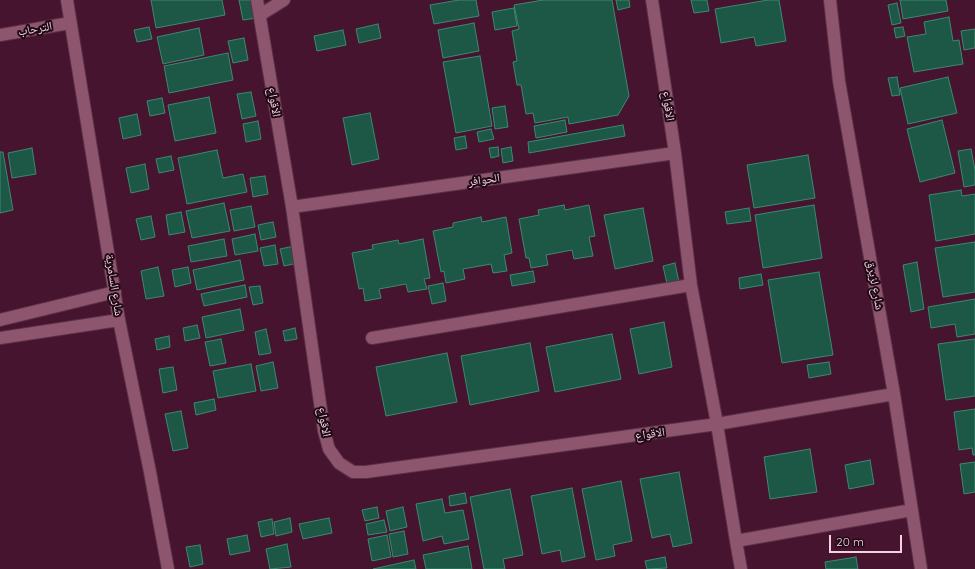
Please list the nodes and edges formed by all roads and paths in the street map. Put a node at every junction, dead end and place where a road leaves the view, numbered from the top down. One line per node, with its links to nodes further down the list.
1 (66, 0): 7 (street, شارع السامرية)
2 (257, 0): 6 (street, الاقواع)
3 (284, 0): 6 (street)
4 (652, 0): 9 (street, الاقواع)
5 (830, 0): 17 (street, شارع لزيرق)
6 (260, 15): 10 (street, الاقواع)
7 (70, 23): 8 (street, الترحاب); 12 (street, شارع السامرية)
8 (0, 35)
9 (676, 153): 10 (street, الحوافر); 11 (street, الاقواع)
10 (292, 207): 18 (street, الاقواع)
11 (691, 286): 16 (street); 18 (street, الاقواع)
12 (115, 292): 13 (street); 14 (street, شارع السامرية)
13 (0, 320)
14 (119, 320): 15 (street); 21 (street, شارع السامرية)
15 (0, 338)
16 (372, 338)
17 (894, 394): 18 (street, الاقواع); 19 (street, شارع لزيرق)
18 (717, 424): 20 (street)
19 (912, 510): 20 (street); 23 (street, شارع لزيرق)
20 (736, 541): 22 (street)
21 (168, 569)
22 (741, 569)
23 (921, 569)

